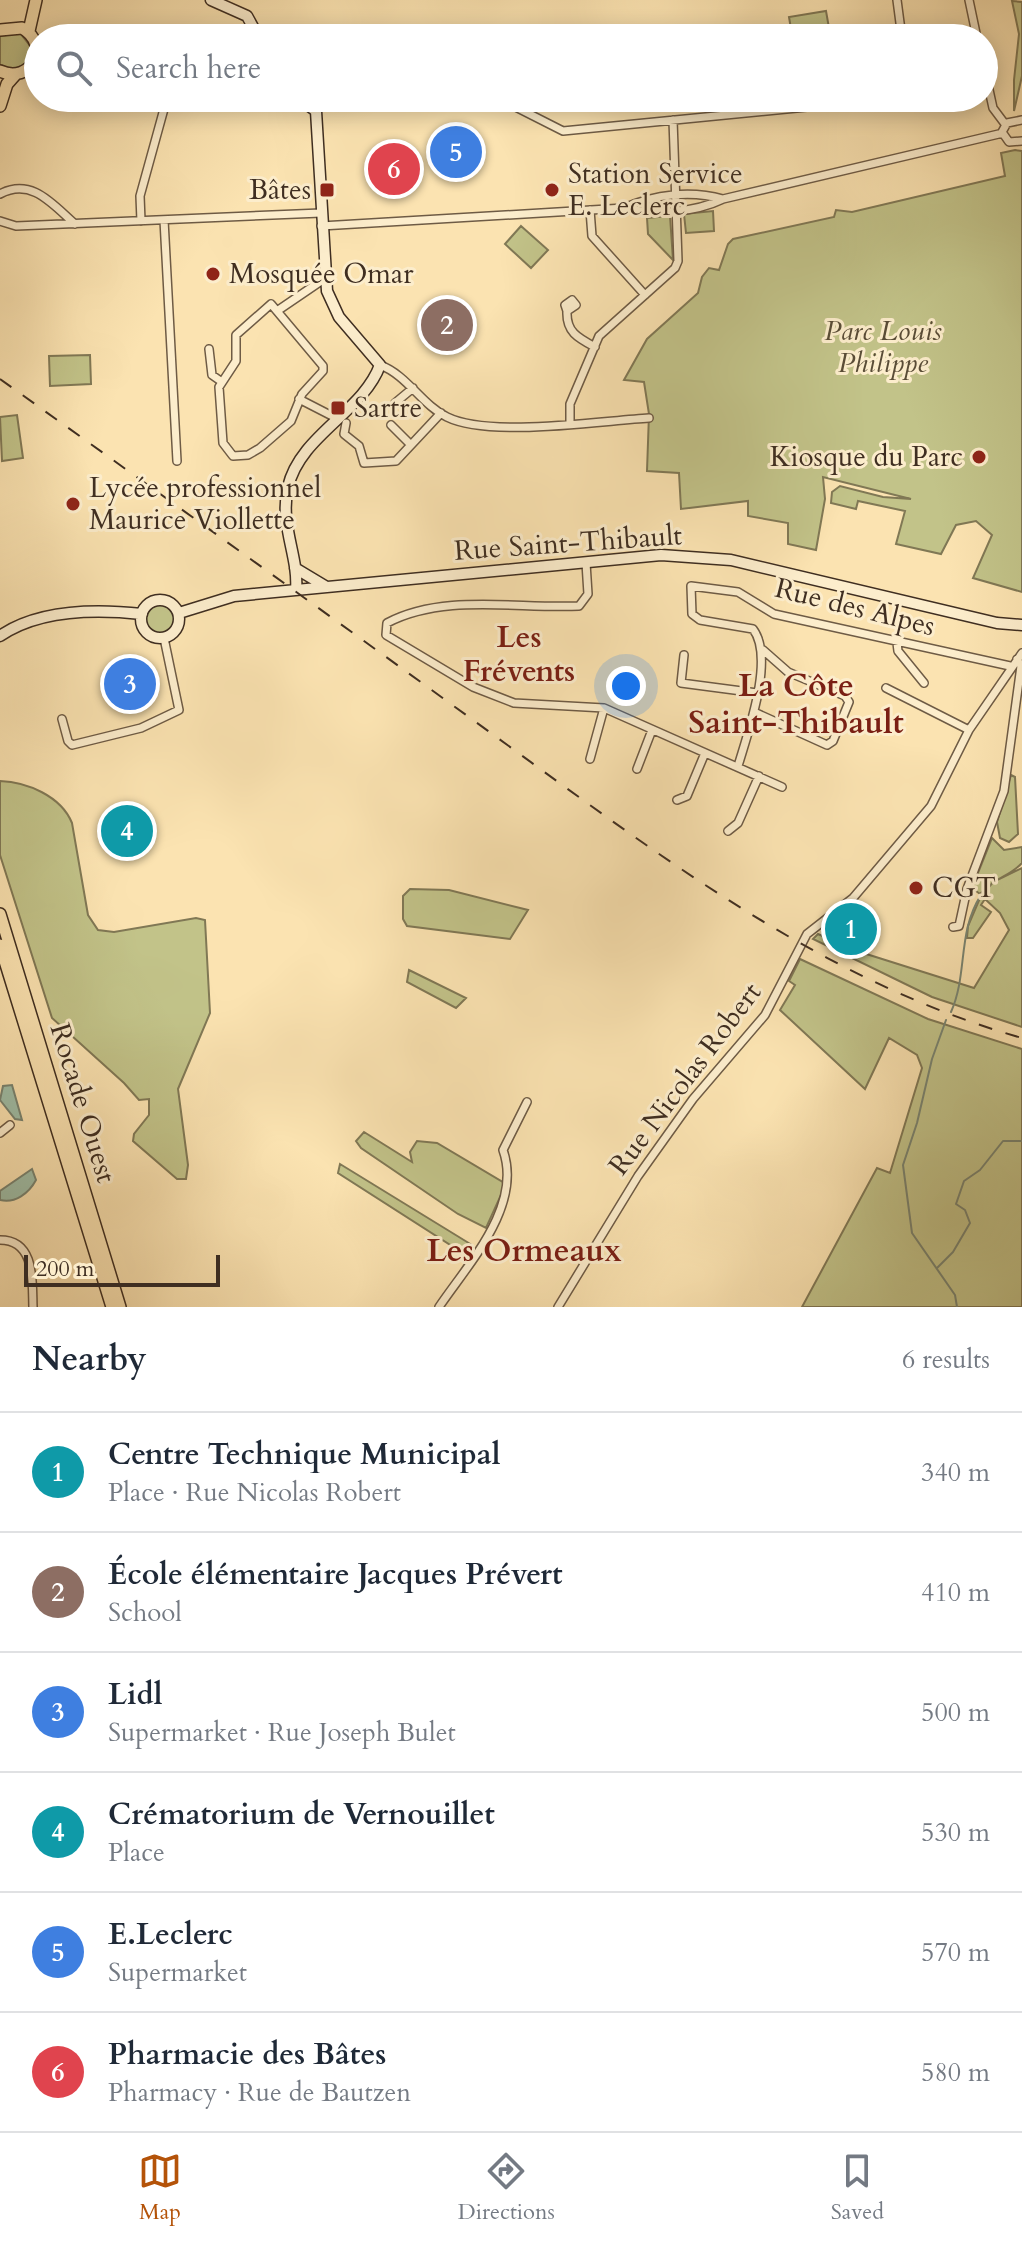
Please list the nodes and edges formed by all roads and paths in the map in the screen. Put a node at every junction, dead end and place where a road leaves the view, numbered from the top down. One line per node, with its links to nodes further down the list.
1 (29, 0): 10 (main road)
2 (36, 0): 6 (main road)
3 (211, 0): 7 (main road)
4 (897, 0): 8 (street)
5 (969, 0): 9 (street)
6 (31, 24)
7 (251, 24)
8 (900, 24)
9 (974, 24)
10 (15, 26): 11 (main road); 12 (main road)
11 (24, 29)
12 (0, 30)
13 (0, 71): 15 (main road)
14 (24, 71): 15 (main road)
15 (15, 75): 16 (main road)
16 (0, 106)
17 (163, 112): 36 (street)
18 (316, 112): 33 (main road)
19 (526, 112): 23 (street)
20 (755, 112): 23 (street)
21 (996, 112): 24 (street)
22 (1022, 118): 24 (street)
23 (673, 120): 28 (street)
24 (1005, 124): 25 (street)
25 (1003, 133): 26 (street); 29 (street)
26 (1022, 141)
27 (0, 194): 37 (street)
28 (676, 196): 29 (street); 30 (street); 32 (street)
29 (723, 199): 32 (street)
30 (624, 208): 31 (street); 32 (street)
31 (590, 210): 38 (street); 40 (street)
32 (677, 210): 40 (street)
33 (321, 213): 34 (street); 38 (main road)
34 (164, 220): 36 (street); 56 (street)
35 (0, 221): 37 (street)
36 (141, 221): 37 (street)
37 (75, 224)
38 (321, 226): 39 (main road)
39 (324, 279): 41 (street); 45 (main road)
40 (645, 295): 43 (street)
41 (277, 311): 46 (street); 48 (street)
42 (567, 311): 43 (street)
43 (595, 347): 53 (street)
44 (209, 349): 46 (street)
45 (380, 365): 47 (street); 52 (main road)
46 (222, 382): 48 (street)
47 (413, 388): 49 (street); 50 (street)
48 (299, 399): 52 (street)
49 (395, 403)
50 (441, 413): 53 (street); 55 (street)
51 (649, 418): 53 (street)
52 (341, 421): 55 (street); 58 (main road)
53 (570, 422)
54 (391, 425): 55 (street)
55 (411, 445)
56 (177, 461)
57 (586, 563): 59 (main road, Rue Saint-Thibault); 64 (main road, Rue Saint-Thibault); 77 (street)
58 (296, 571): 59 (main road); 60 (main road); 61 (main road)
59 (327, 587): 60 (main road, Rue Saint-Thibault)
60 (311, 589): 61 (main road, Rue Saint-Thibault)
61 (296, 590): 62 (main road, Rue Saint-Thibault)
62 (179, 613): 63 (main road); 68 (main road)
63 (142, 614): 67 (main road); 68 (main road)
64 (1005, 625): 65 (main road, Rue Saint-Thibault); 66 (main road, Rue Saint-Thibault)
65 (1022, 625)
66 (1022, 633)
67 (0, 636)
68 (164, 638): 79 (street)
69 (897, 643): 70 (street, Rue des Alpes); 73 (street, Rue des Alpes); 74 (street)
70 (763, 650): 76 (street); 78 (street)
71 (684, 655): 76 (street)
72 (1020, 656): 73 (street, Rue Nicolas Robert); 91 (street)
73 (1010, 666): 81 (street, Rue Nicolas Robert)
74 (924, 683)
75 (886, 688): 81 (street)
76 (757, 693): 78 (street)
77 (604, 708): 80 (street); 83 (street)
78 (754, 712): 84 (street)
79 (62, 719)
80 (652, 730): 82 (street); 85 (street)
81 (969, 730): 101 (street, Rue Nicolas Robert)
82 (705, 753): 84 (street); 88 (street)
83 (590, 759)
84 (738, 766): 86 (street)
85 (637, 769)
86 (759, 776): 87 (street); 89 (street)
87 (782, 787)
88 (677, 800)
89 (728, 831)
90 (0, 914): 99 (main road, Rocade Ouest)
91 (953, 927)
92 (0, 945): 98 (main road, Rocade Ouest)
93 (527, 1102): 100 (street)
94 (10, 1125): 95 (street)
95 (0, 1133)
96 (0, 1240): 97 (street)
97 (33, 1307)
98 (112, 1307)
99 (120, 1307)
100 (439, 1307)
101 (558, 1307)

